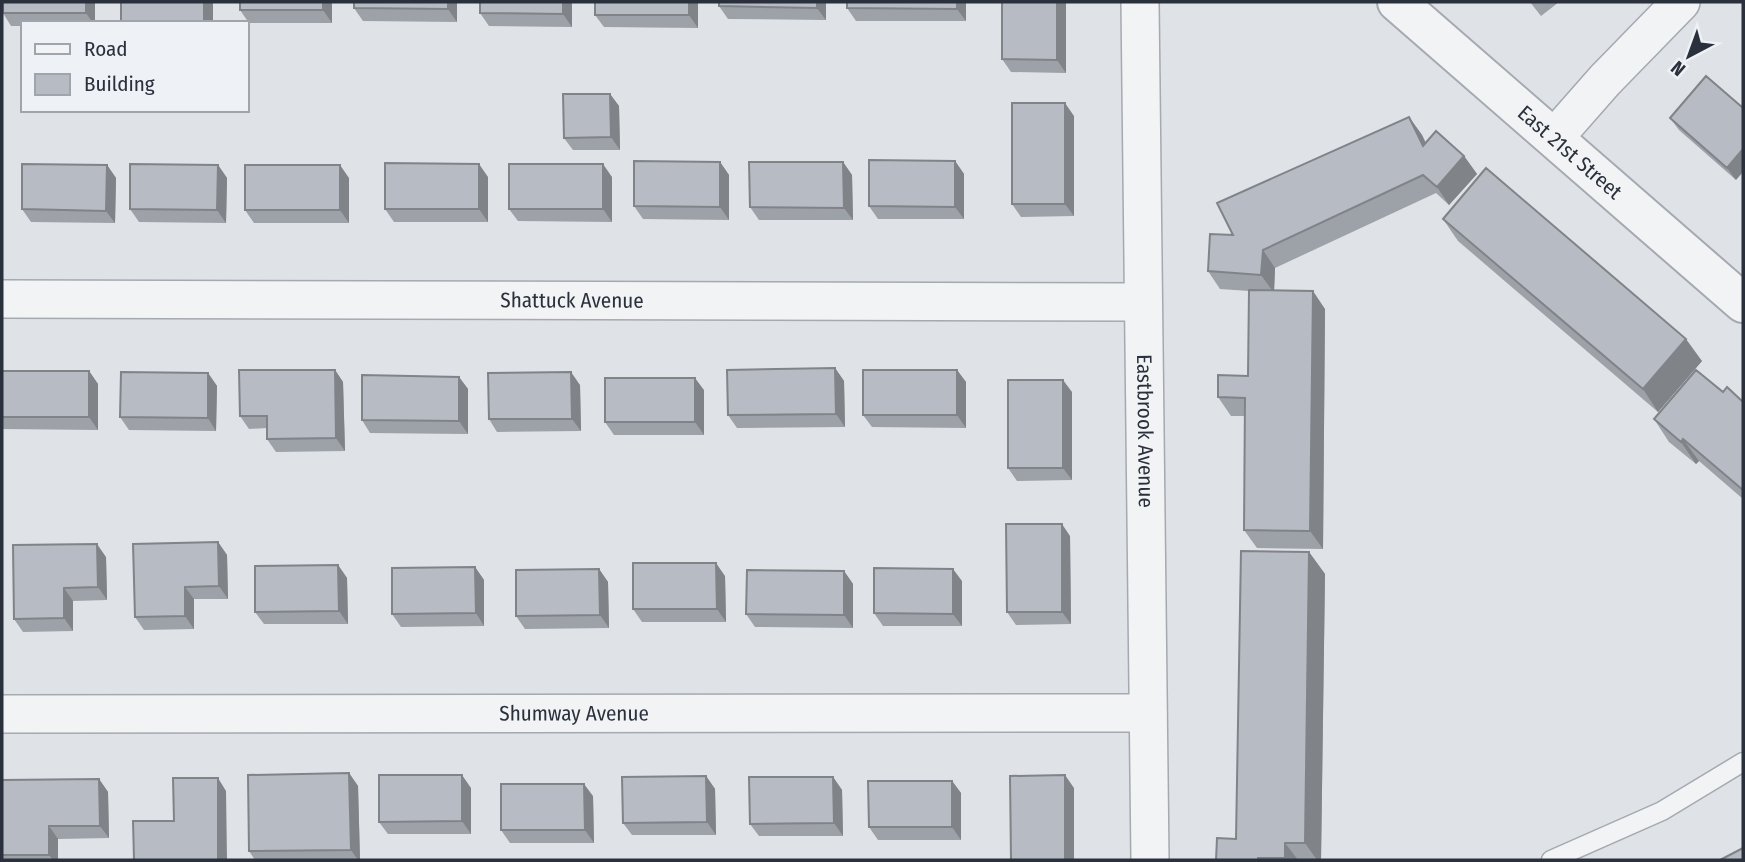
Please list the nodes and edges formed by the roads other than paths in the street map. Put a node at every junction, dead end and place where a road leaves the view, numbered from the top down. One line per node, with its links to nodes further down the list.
1 (1140, 2): 6 (street, Eastbrook Avenue)
2 (1397, 2): 4 (street, East 21st Street)
3 (1681, 2): 4 (street)
4 (1554, 138): 7 (street, East 21st Street)
5 (2, 299): 6 (street, Shattuck Avenue)
6 (1143, 302): 8 (street, Eastbrook Avenue)
7 (1743, 303)
8 (1148, 713): 9 (street, Shumway Avenue); 11 (street, Eastbrook Avenue)
9 (2, 714)
10 (1743, 762): 12 (lane)
11 (1150, 860)
12 (1551, 860)

